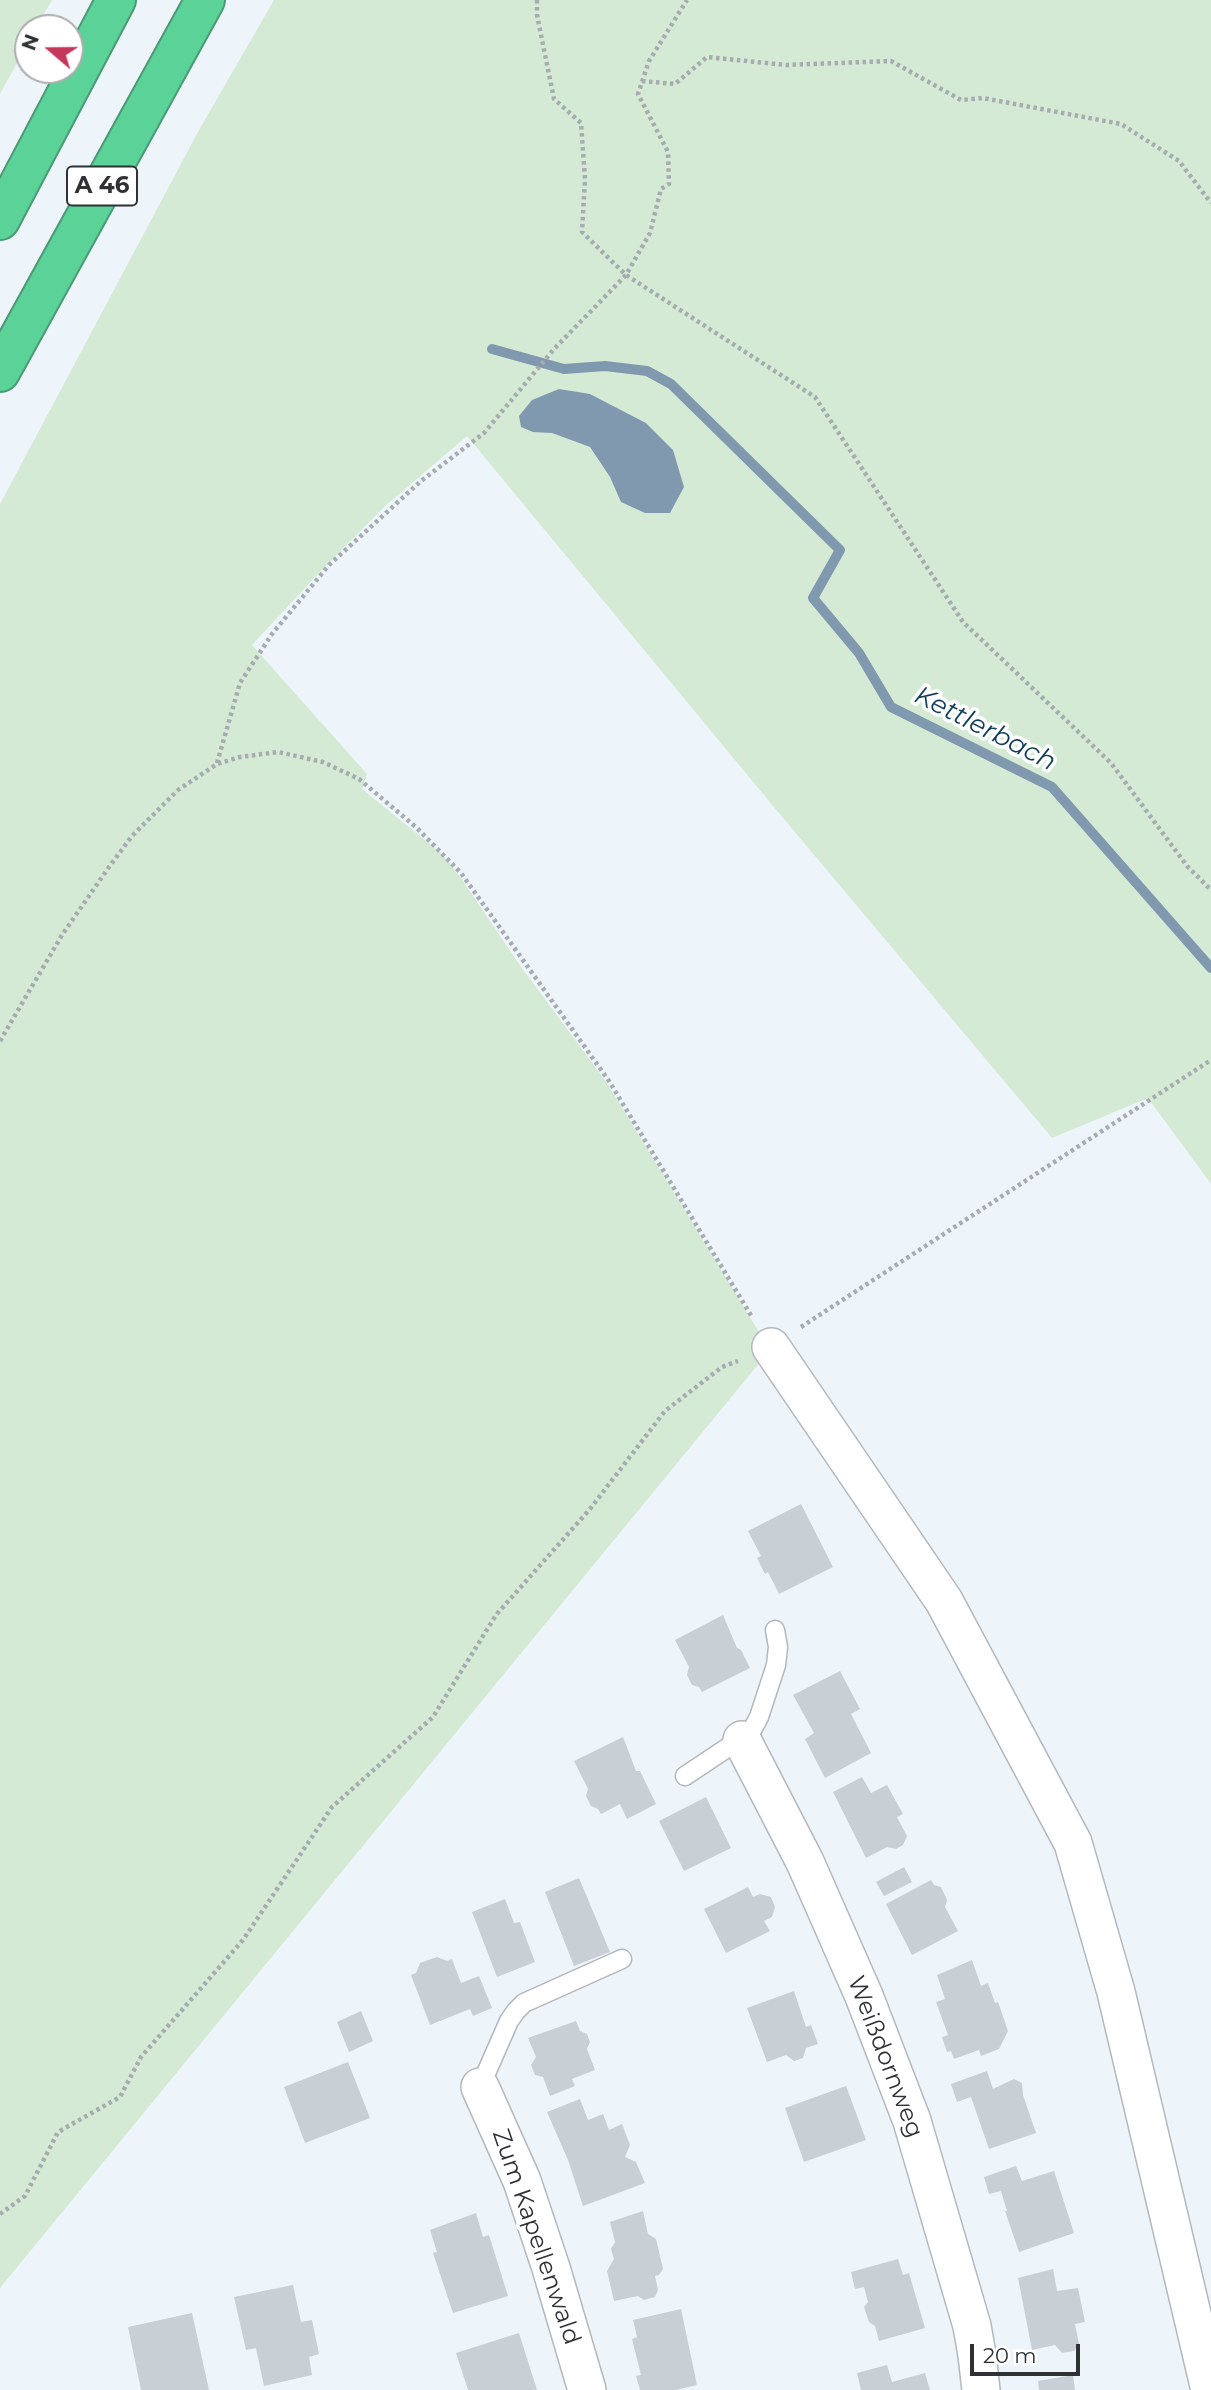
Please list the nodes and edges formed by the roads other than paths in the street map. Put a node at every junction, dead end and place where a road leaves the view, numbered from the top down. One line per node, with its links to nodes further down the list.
1 (116, 0): 3 (highway, A 46)
2 (205, 0): 4 (highway, A 46)
3 (0, 220)
4 (0, 372)
5 (771, 1347): 13 (street)
6 (775, 1630): 7 (lane)
7 (742, 1740): 8 (lane); 12 (street, Weißdornweg)
8 (685, 1776)
9 (622, 1959): 10 (lane)
10 (480, 2087): 11 (street, Zum Kapellenwald)
11 (587, 2390)
12 (981, 2390)
13 (1210, 2390)

